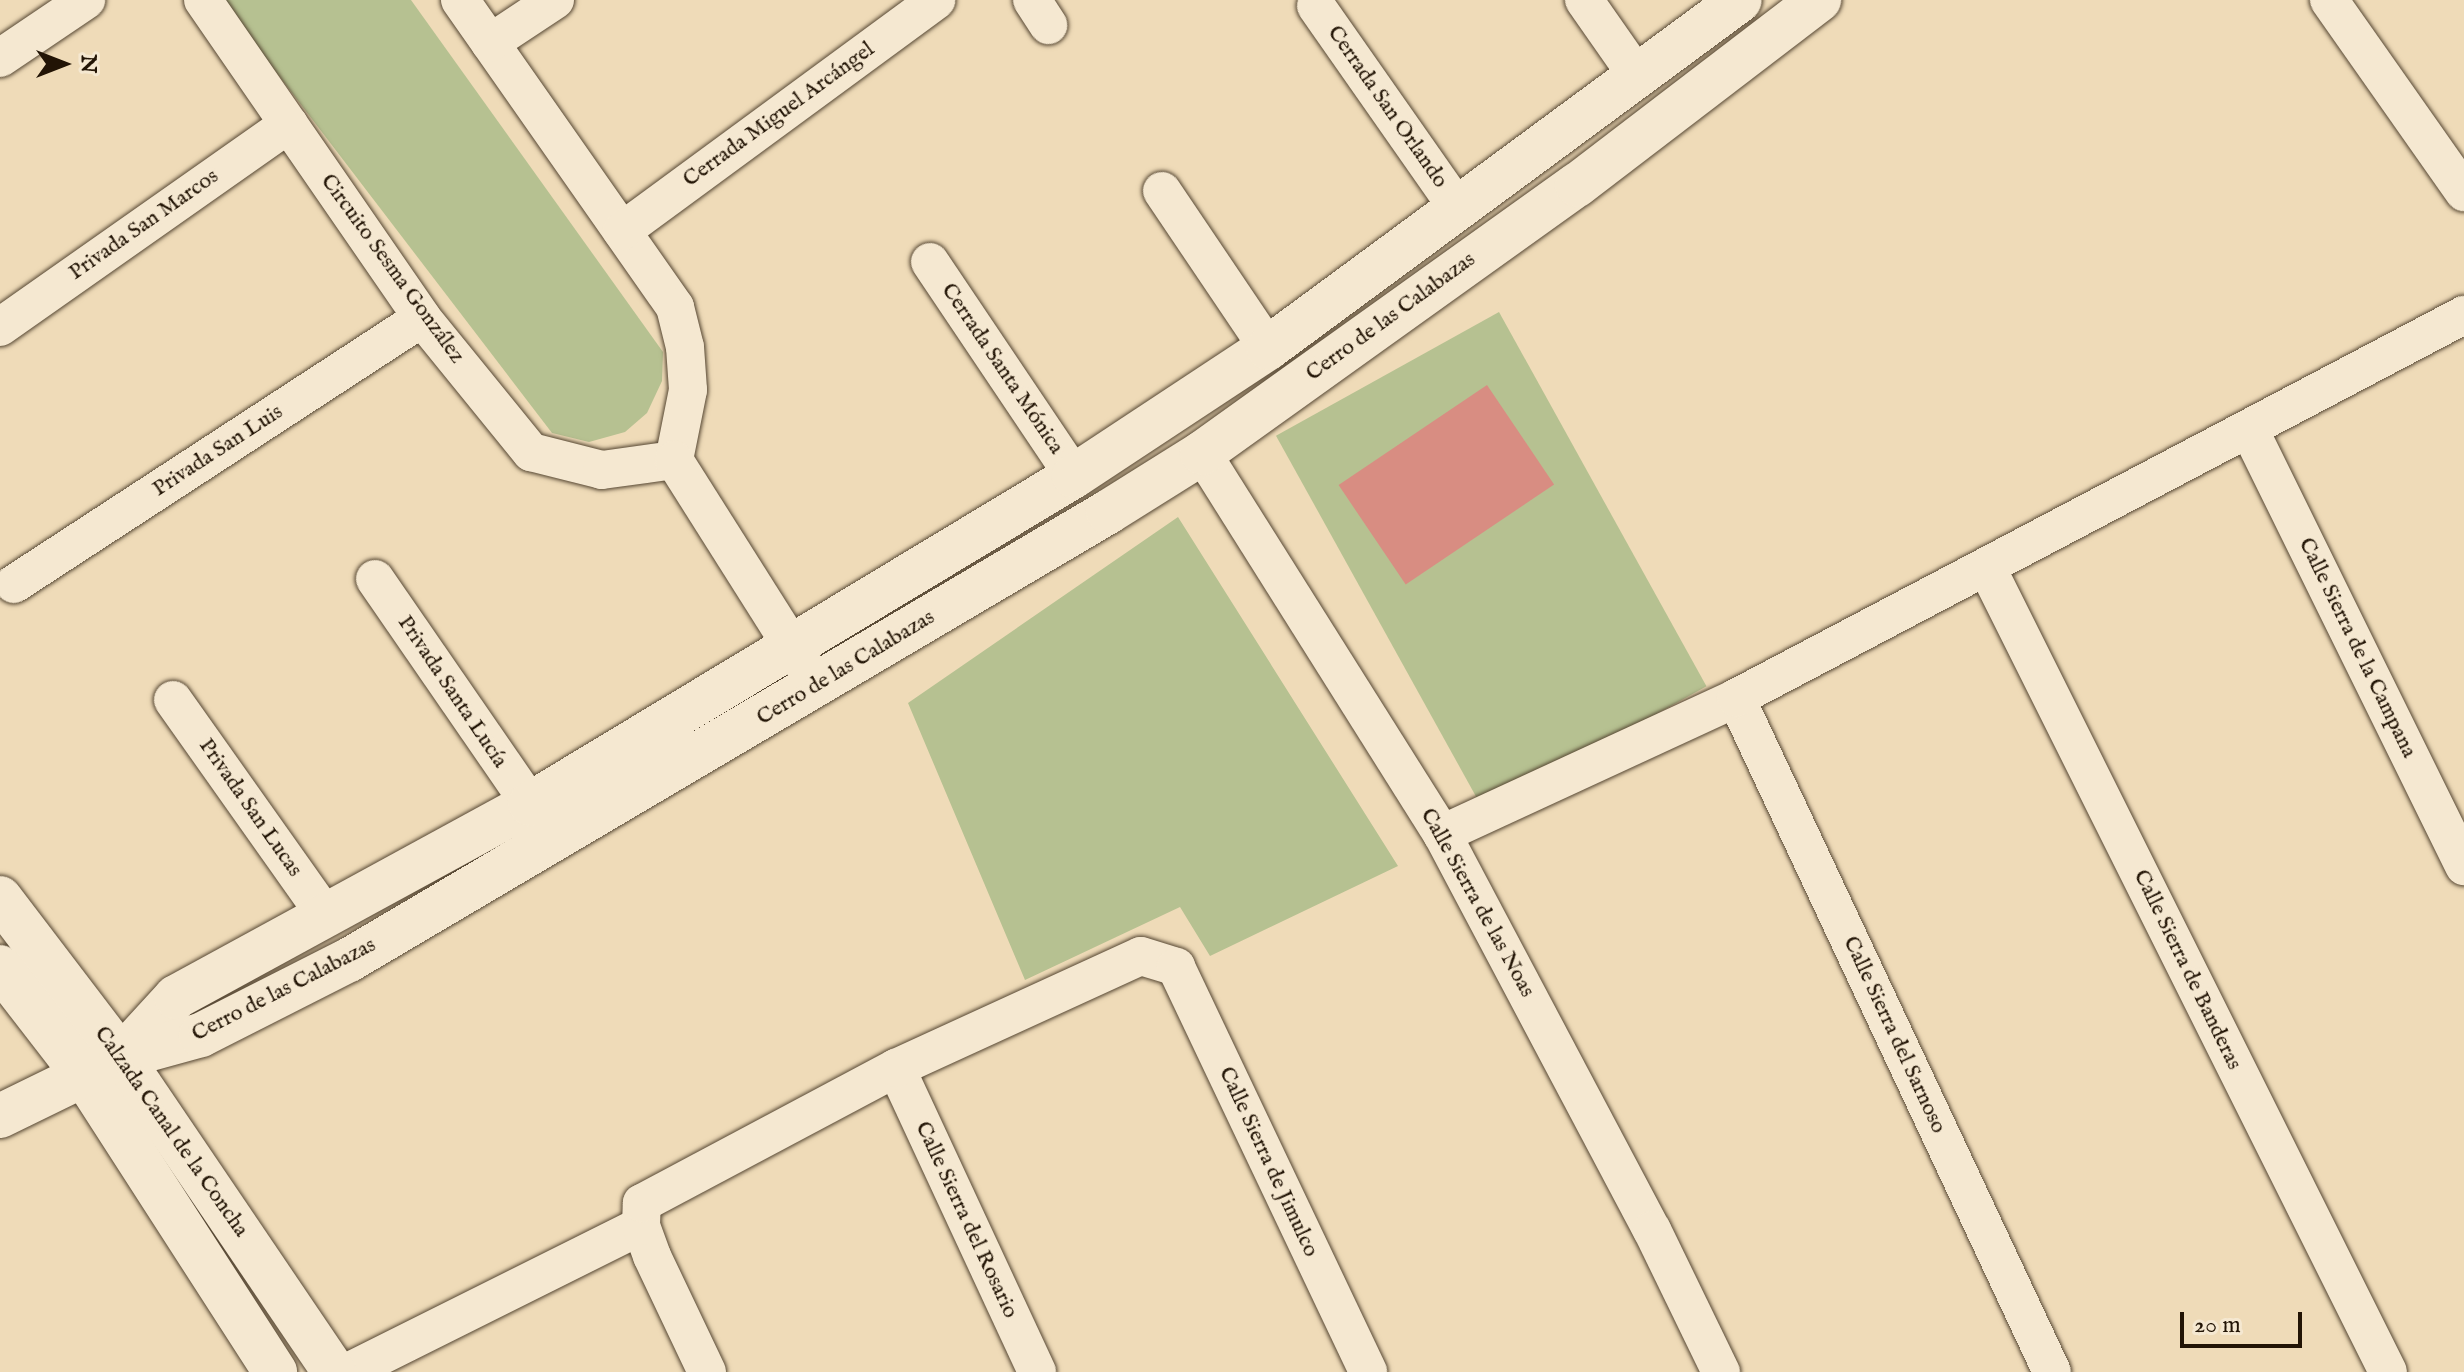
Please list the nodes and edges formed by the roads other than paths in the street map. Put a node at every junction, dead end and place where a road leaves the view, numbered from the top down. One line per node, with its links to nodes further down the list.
1 (86, 0): 12 (street)
2 (203, 0): 14 (street, Circuito Sesma González)
3 (460, 0): 11 (street)
4 (555, 0): 11 (street)
5 (936, 0): 18 (street, Cerrada Miguel Arcángel)
6 (1584, 0): 13 (street)
7 (1740, 0): 13 (street, Cerro de las Calabazas)
8 (1819, 0): 25 (street, Cerro de las Calabazas)
9 (2329, 0): 16 (street)
10 (1316, 6): 17 (street, Cerrada San Orlando)
11 (490, 43): 18 (street)
12 (0, 58)
13 (1638, 77): 17 (street, Cerro de las Calabazas)
14 (289, 124): 21 (street, Circuito Sesma González); 22 (street, Privada San Marcos)
15 (1162, 191): 23 (street)
16 (2464, 192)
17 (1458, 209): 23 (street, Cerro de las Calabazas)
18 (622, 231): 26 (street)
19 (930, 262): 27 (street, Cerrada Santa Mónica)
20 (2464, 315): 24 (street)
21 (422, 318): 26 (street, Circuito Sesma González); 30 (street, Privada San Luis)
22 (0, 327)
23 (1268, 348): 27 (street, Cerro de las Calabazas)
24 (2250, 431): 28 (street); 37 (street, Calle Sierra de la Campana)
25 (1202, 453): 32 (street, Cerro de las Calabazas); 36 (street, Calle Sierra de las Noas)
26 (674, 460): 31 (street)
27 (1074, 476): 31 (street, Cerro de las Calabazas)
28 (1987, 568): 33 (street); 53 (street, Calle Sierra de Banderas)
29 (375, 579): 35 (street, Privada Santa Lucía)
30 (14, 584)
31 (792, 647): 32 (street); 35 (street, Cerro de las Calabazas)
32 (817, 686): 41 (street, Cerro de las Calabazas)
33 (1736, 698): 36 (street); 52 (street, Calle Sierra del Sarnoso)
34 (173, 700): 39 (street, Privada San Lucas)
35 (530, 804): 39 (street, Cerro de las Calabazas)
36 (1442, 834): 51 (street, Calle Sierra de las Noas)
37 (2464, 866)
38 (0, 898): 41 (street, Calzada Canal de la Concha)
39 (326, 916): 41 (street, Cerro de las Calabazas)
40 (0, 967): 41 (street, Calzada Canal de la Concha)
41 (103, 1067): 43 (street); 45 (street, Calzada Canal de la Concha); 46 (street, Calzada Canal de la Concha)
42 (896, 1068): 44 (street); 49 (street, Calle Sierra del Rosario); 50 (street, Calle Sierra de Jimulco)
43 (0, 1116)
44 (641, 1226): 47 (street); 48 (street)
45 (275, 1372)
46 (334, 1372)
47 (348, 1372)
48 (707, 1372)
49 (1037, 1372)
50 (1368, 1372)
51 (1721, 1372)
52 (2052, 1372)
53 (2388, 1372)

